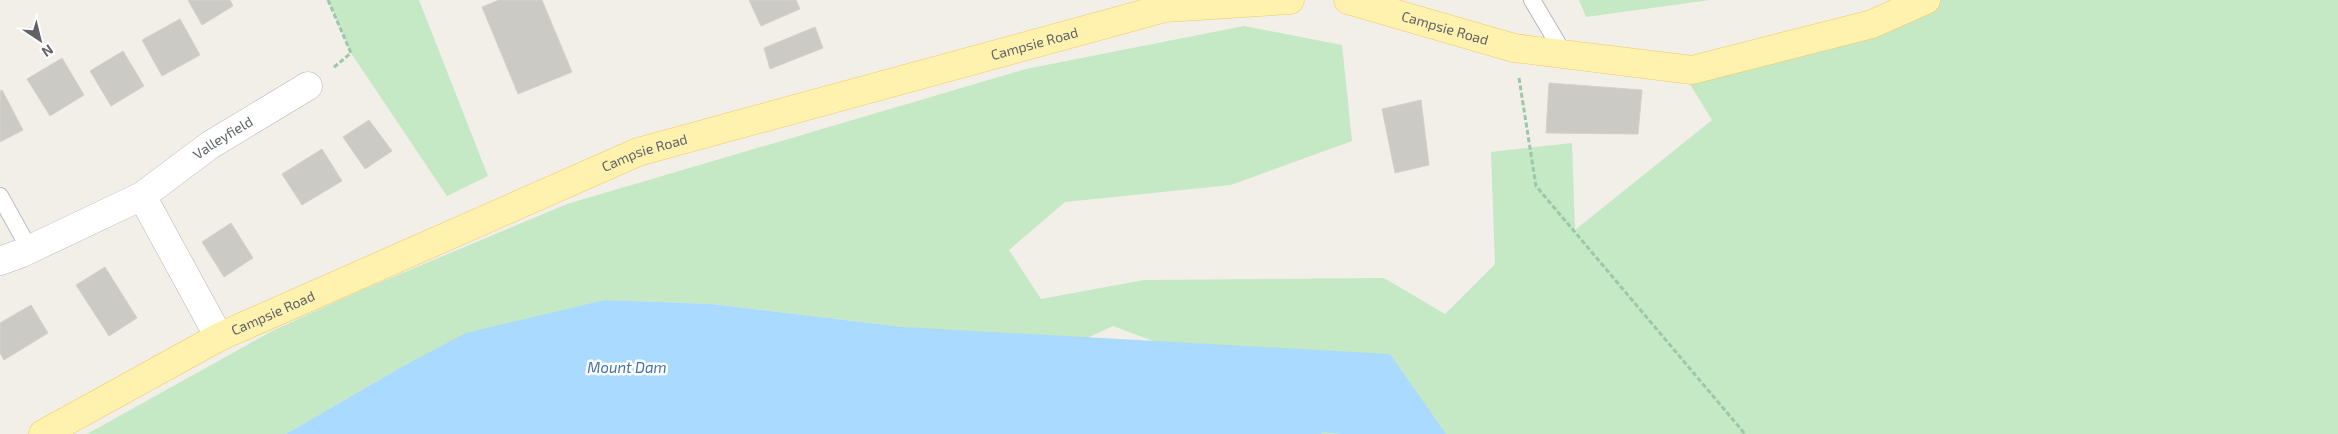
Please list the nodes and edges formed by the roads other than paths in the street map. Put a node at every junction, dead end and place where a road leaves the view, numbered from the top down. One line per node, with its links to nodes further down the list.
1 (1290, 0): 11 (main road, Campsie Road)
2 (1348, 0): 5 (main road, Campsie Road)
3 (1532, 0): 5 (lane)
4 (1926, 0): 5 (main road, Campsie Road)
5 (1564, 54)
6 (308, 86): 8 (street, Valleyfield)
7 (0, 196): 9 (lane)
8 (142, 196): 9 (street, Valleyfield); 11 (street)
9 (30, 250): 10 (street, Valleyfield)
10 (0, 261)
11 (219, 337): 12 (main road, Campsie Road)
12 (42, 434)

